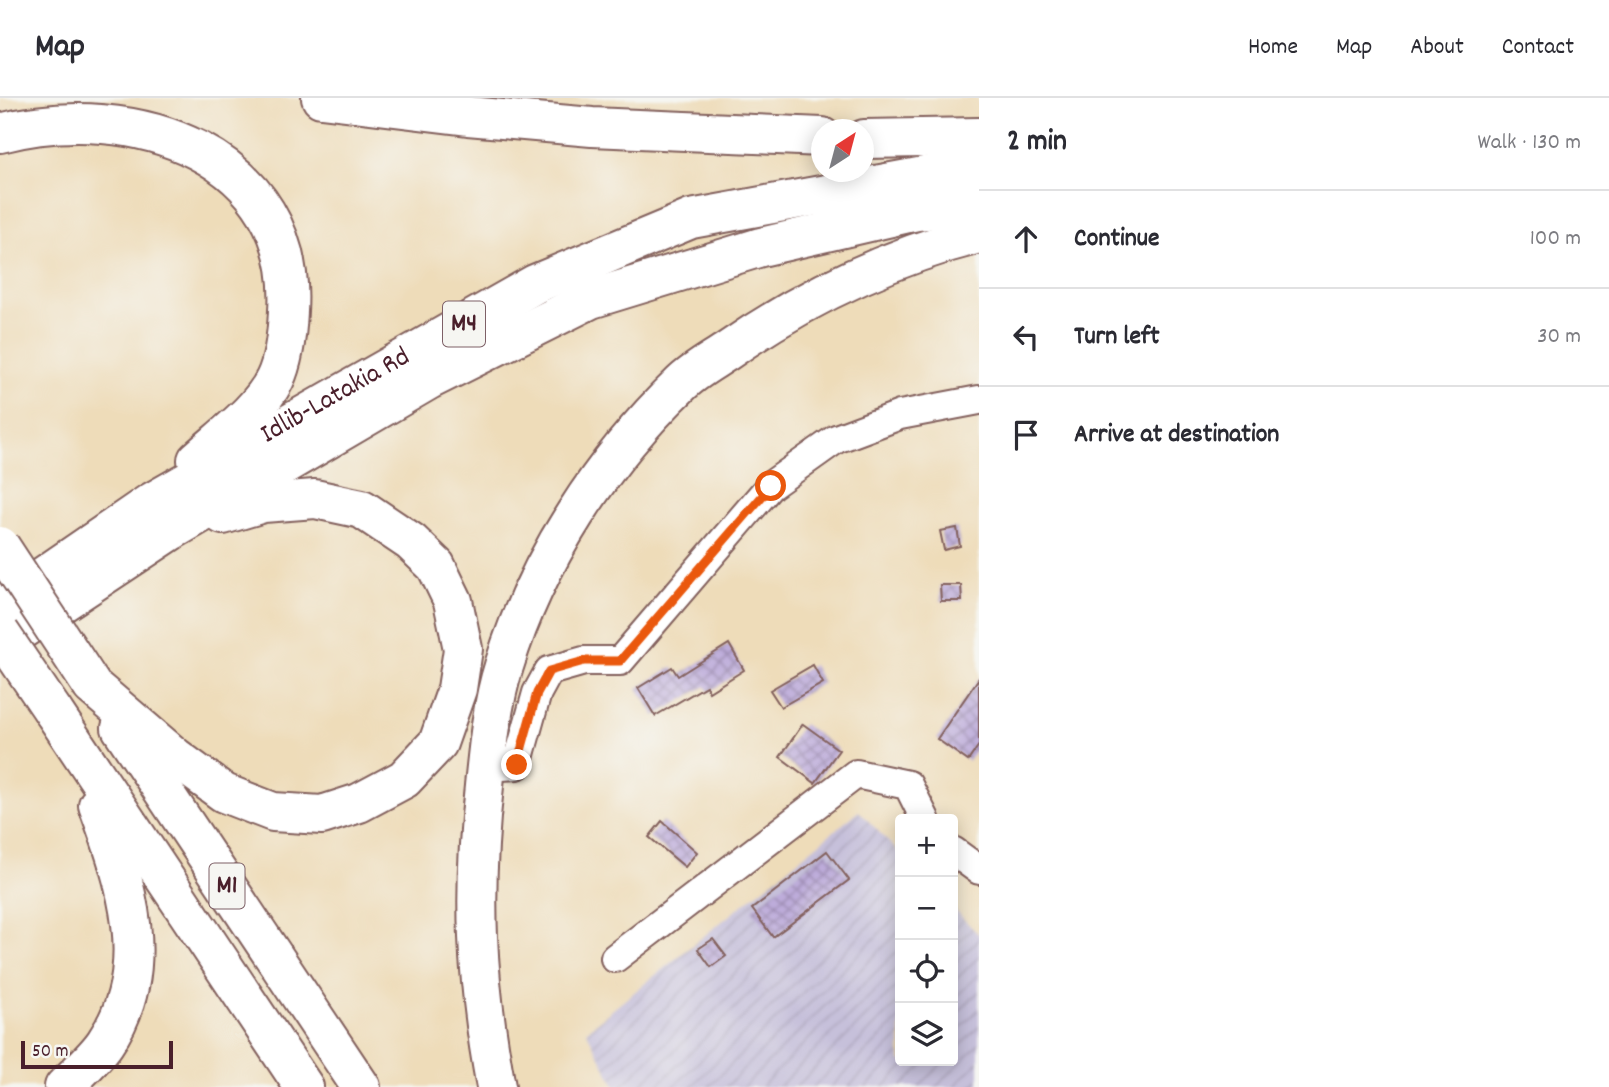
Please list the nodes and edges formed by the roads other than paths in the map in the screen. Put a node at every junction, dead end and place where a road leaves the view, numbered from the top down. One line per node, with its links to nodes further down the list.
1 (321, 98): 3 (highway)
2 (0, 133): 10 (highway)
3 (811, 137)
4 (979, 137): 5 (highway)
5 (874, 139)
6 (979, 166): 10 (highway, Idlib-Latakia Rd / M4)
7 (979, 204): 10 (highway, Idlib-Latakia Rd / M4)
8 (979, 234): 17 (highway)
9 (979, 400): 17 (street)
10 (161, 517): 12 (highway, Idlib-Latakia Rd / M4); 14 (highway, Idlib-Latakia Rd / M4); 15 (highway)
11 (0, 546): 15 (highway, M1, bridge)
12 (0, 606)
13 (0, 633): 16 (highway, M1, bridge)
14 (0, 644)
15 (92, 686): 24 (highway, M1)
16 (53, 711): 22 (highway); 23 (highway, M1)
17 (486, 767): 25 (highway)
18 (922, 814): 21 (street)
19 (958, 855): 20 (street)
20 (979, 870)
21 (615, 958)
22 (64, 1087)
23 (304, 1087)
24 (361, 1087)
25 (496, 1087)

